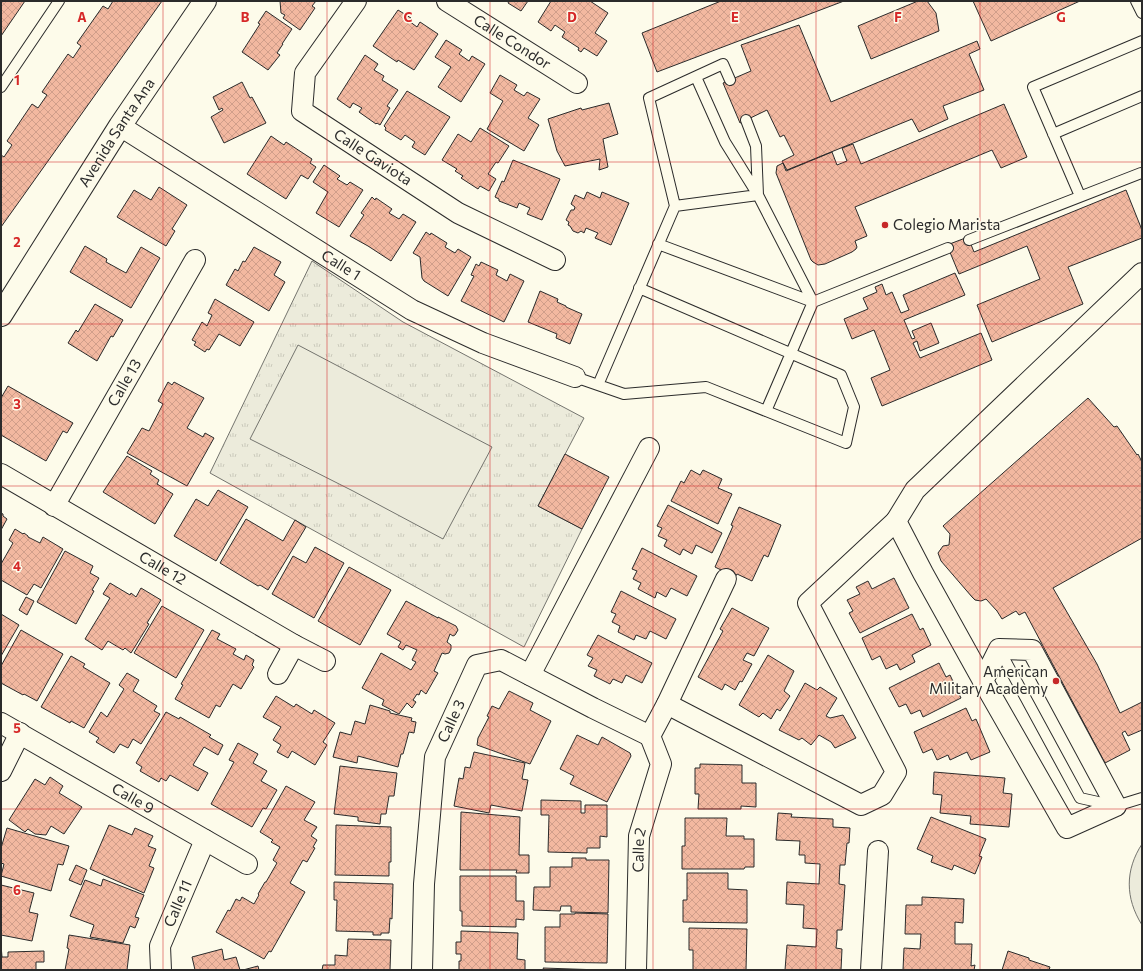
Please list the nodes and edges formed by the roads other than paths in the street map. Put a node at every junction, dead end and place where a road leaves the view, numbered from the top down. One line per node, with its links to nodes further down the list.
1 (59, 1): 11 (lane)
2 (205, 1): 14 (street, Avenida Santa Ana)
3 (356, 1): 24 (street, Calle Gaviota)
4 (447, 1): 10 (street, Calle Condor)
5 (1136, 1): 6 (lane)
6 (1142, 13)
7 (1142, 40): 15 (lane)
8 (696, 77): 9 (lane); 17 (lane); 19 (lane)
9 (730, 80)
10 (577, 83)
11 (1, 87)
12 (1142, 96): 15 (lane)
13 (746, 120): 17 (lane)
14 (120, 126): 28 (street, Avenida Santa Ana); 30 (street, Calle 1)
15 (1053, 134): 18 (lane)
16 (1142, 173): 18 (lane)
17 (758, 195): 19 (lane); 27 (lane)
18 (1080, 196): 20 (lane)
19 (675, 206): 21 (lane)
20 (969, 240)
21 (658, 244): 26 (lane); 27 (lane)
22 (948, 248): 27 (lane)
23 (195, 260): 35 (street, Calle 13)
24 (555, 260)
25 (1142, 273): 36 (street)
26 (639, 288): 29 (lane); 31 (lane)
27 (813, 302): 29 (lane)
28 (1, 316)
29 (791, 354): 32 (lane); 32 (lane)
30 (575, 377): 31 (lane)
31 (598, 385): 32 (lane)
32 (766, 411)
33 (649, 448): 42 (street)
34 (1, 474): 35 (street, Calle 12)
35 (54, 506): 38 (street, Calle 12)
36 (896, 521): 43 (street); 44 (street)
37 (726, 579): 44 (street)
38 (294, 645): 40 (street, Calle 12); 41 (street)
39 (1000, 649): 43 (street); 50 (lane); 50 (street)
40 (325, 661)
41 (278, 674)
42 (530, 675): 47 (street, Calle 3); 55 (street, Calle 3)
43 (983, 680): 50 (street)
44 (667, 704): 47 (street)
45 (1, 723): 46 (street, Calle 9)
46 (20, 733): 48 (street); 51 (street, Calle 9)
47 (650, 736): 56 (street, Calle 2)
48 (1, 771)
49 (1142, 798): 50 (lane)
50 (1116, 806)
51 (205, 840): 53 (street, Calle 9); 54 (street, Calle 11)
52 (878, 851): 57 (street)
53 (247, 864)
54 (161, 970)
55 (422, 970)
56 (636, 970)
57 (870, 970)

